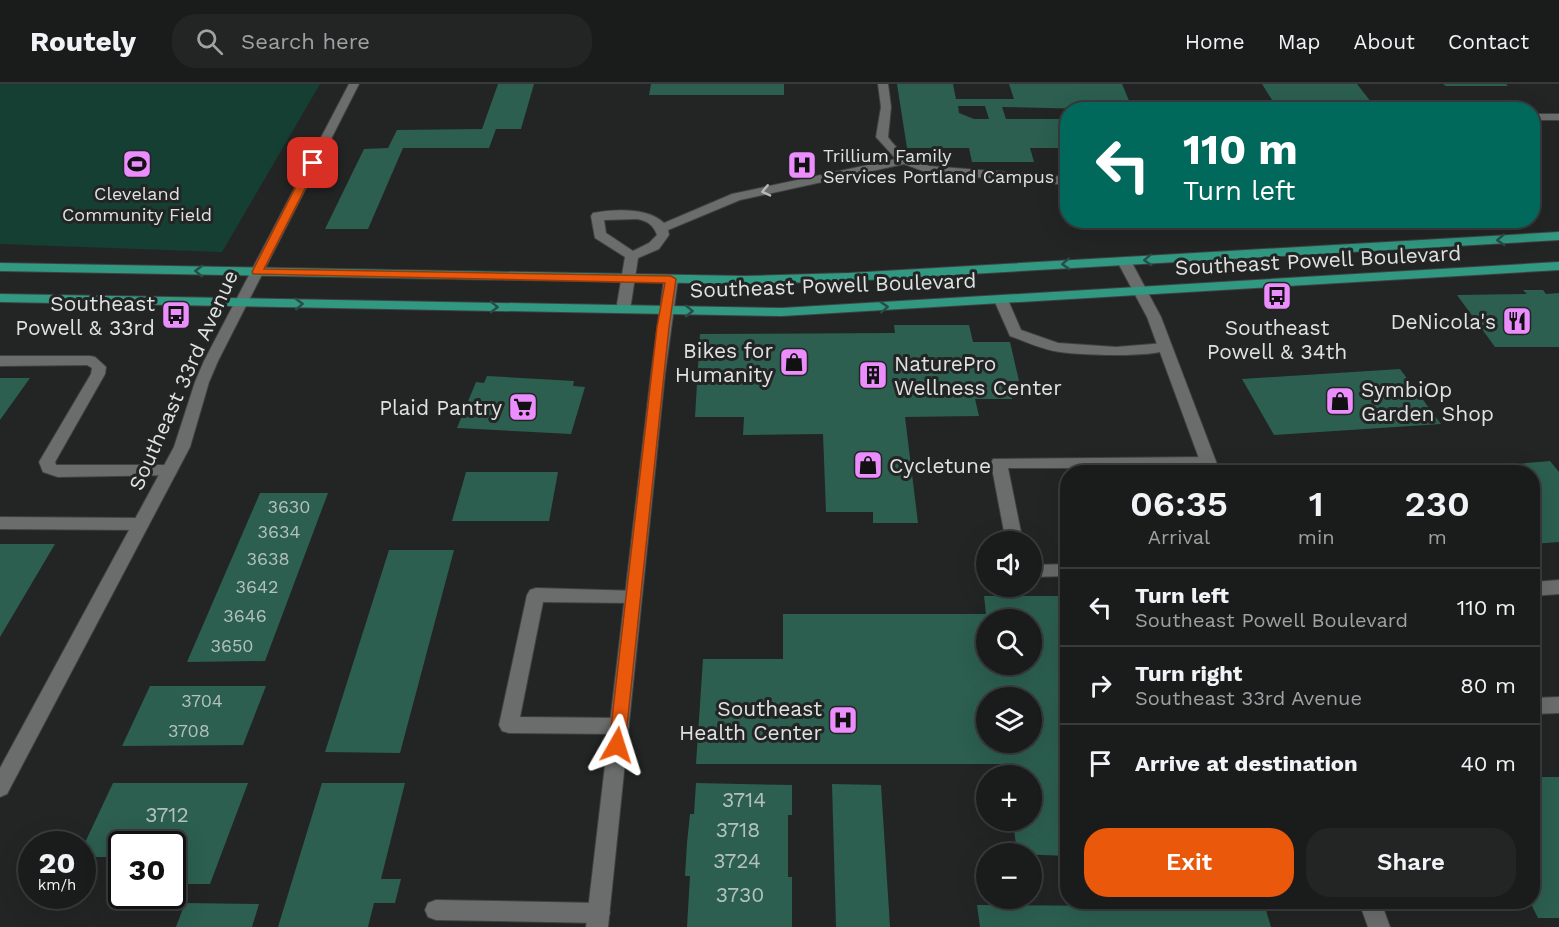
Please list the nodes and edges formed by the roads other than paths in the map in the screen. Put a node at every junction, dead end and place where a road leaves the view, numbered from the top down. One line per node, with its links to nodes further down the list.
1 (354, 84): 13 (street, Southeast 33rd Avenue)
2 (883, 84): 5 (street)
3 (1540, 117): 4 (street)
4 (1559, 117)
5 (905, 160): 6 (street); 7 (street, one-way to 7)
6 (1060, 180)
7 (662, 228): 9 (street); 9 (street)
8 (1559, 236): 10 (main road, Southeast Powell Boulevard, one-way to 10)
9 (633, 256): 14 (street)
10 (1124, 261): 15 (main road, Southeast Powell Boulevard, one-way to 15); 16 (street)
11 (1559, 266): 16 (main road, Southeast Powell Boulevard)
12 (0, 267): 13 (main road, Southeast Powell Boulevard, one-way to 12)
13 (257, 272): 14 (main road, Southeast Powell Boulevard); 19 (street, Southeast 33rd Avenue)
14 (629, 279): 15 (main road, Southeast Powell Boulevard); 20 (street)
15 (671, 279): 21 (street)
16 (1142, 291): 18 (main road, Southeast Powell Boulevard); 22 (street)
17 (0, 298): 19 (main road, Southeast Powell Boulevard)
18 (1001, 300): 21 (main road, Southeast Powell Boulevard, one-way to 18); 22 (street)
19 (241, 303): 20 (main road, Southeast Powell Boulevard, one-way to 20); 26 (street, Southeast 33rd Avenue)
20 (623, 310): 21 (main road, Southeast Powell Boulevard)
21 (666, 310): 34 (street)
22 (1165, 347): 24 (street)
23 (0, 361): 26 (street)
24 (1209, 465)
25 (1060, 466): 29 (street)
26 (169, 471): 28 (street, Southeast 33rd Avenue)
27 (0, 523): 28 (street)
28 (141, 524): 38 (street, Southeast 33rd Avenue)
29 (1013, 531)
30 (1060, 570): 31 (street)
31 (1042, 571)
32 (1559, 587): 33 (street)
33 (1540, 588)
34 (633, 596): 37 (street); 37 (street)
35 (1559, 705): 36 (street)
36 (1540, 706)
37 (619, 726): 41 (street)
38 (0, 788)
39 (1373, 909): 42 (street)
40 (436, 910): 41 (street)
41 (598, 920)
42 (1379, 927)

